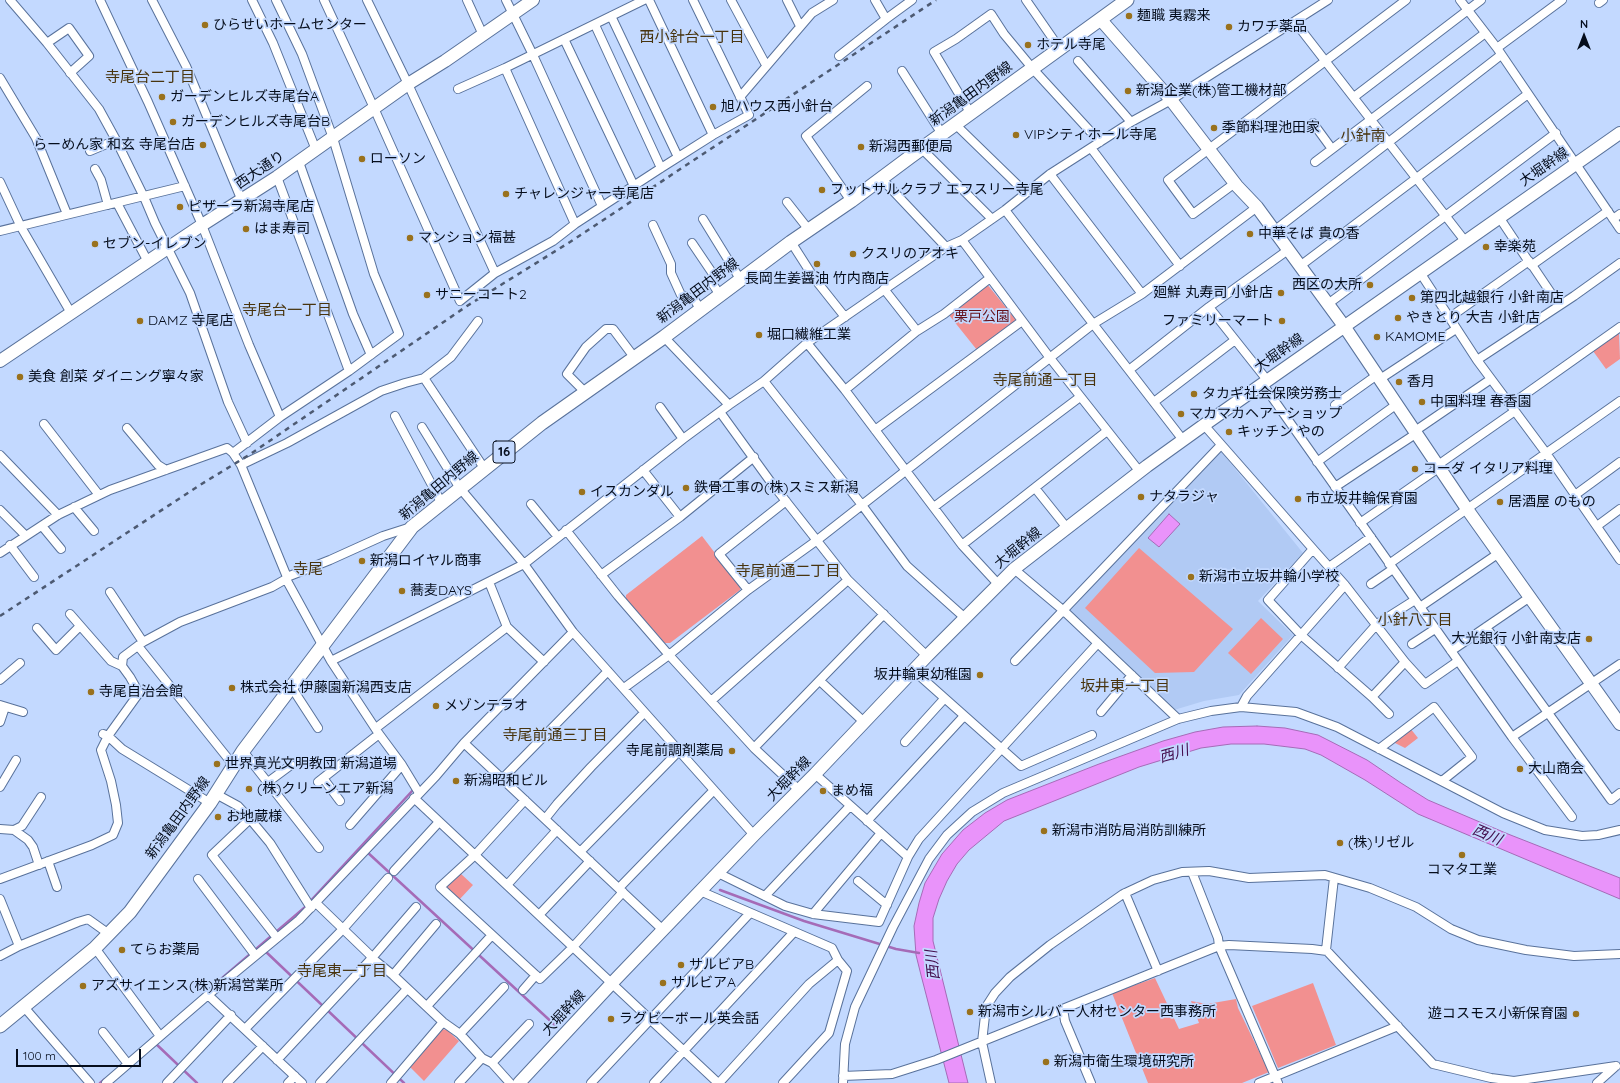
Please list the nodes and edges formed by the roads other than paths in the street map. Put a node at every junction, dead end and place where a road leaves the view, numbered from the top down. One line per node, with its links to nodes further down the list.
1 (10, 0): 37 (street)
2 (100, 0): 89 (street)
3 (152, 0): 93 (street)
4 (252, 0): 75 (street)
5 (276, 0): 67 (street)
6 (324, 0): 57 (street)
7 (367, 0): 50 (street)
8 (467, 0): 35 (street)
9 (506, 0): 27 (street)
10 (533, 0): 27 (street, 西大通り)
11 (644, 0): 28 (street)
12 (649, 0): 66 (street)
13 (693, 0): 54 (street)
14 (731, 0): 44 (street)
15 (787, 0): 33 (street)
16 (833, 0): 33 (street)
17 (875, 0): 29 (street)
18 (912, 0): 29 (street)
19 (1026, 0): 38 (street)
20 (1127, 0): 30 (main road, 新潟亀田内野線 / 16)
21 (1328, 0): 31 (street)
22 (1406, 0): 42 (street)
23 (1460, 0): 26 (street)
24 (1481, 0): 26 (street)
25 (1562, 0): 39 (street)
26 (1466, 10): 34 (street); 55 (street)
27 (513, 14): 35 (street, 西大通り); 40 (street)
28 (611, 16): 32 (street); 77 (street)
29 (886, 19): 41 (street)
30 (1101, 20): 38 (main road, 新潟亀田内野線 / 16); 56 (street)
31 (1295, 22): 42 (street); 56 (street)
32 (595, 24): 36 (street); 82 (street)
33 (800, 26): 44 (street)
34 (1484, 34): 39 (street); 59 (street)
35 (483, 36): 50 (street, 西大通り)
36 (564, 39): 40 (street); 90 (street)
37 (47, 43): 48 (street); 48 (street)
38 (1060, 49): 46 (main road, 新潟亀田内野線 / 16)
39 (1499, 52): 53 (street); 69 (street)
40 (533, 55): 45 (street); 98 (street)
41 (839, 56)
42 (1325, 60): 55 (street); 73 (street)
43 (1078, 61): 60 (street)
44 (766, 65): 54 (street)
45 (505, 68): 52 (street); 108 (street)
46 (1033, 69): 58 (main road, 新潟亀田内野線 / 16); 58 (street); 70 (street)
47 (902, 72): 65 (street)
48 (70, 73): 68 (street)
49 (0, 78): 102 (street)
50 (408, 84): 57 (street, 西大通り); 128 (street)
51 (866, 86): 94 (street)
52 (458, 89)
53 (1528, 94): 63 (street); 86 (street)
54 (740, 97): 66 (street)
55 (1354, 97): 59 (street)
56 (1171, 100): 60 (street); 73 (street)
57 (374, 108): 67 (street, 西大通り); 128 (street)
58 (971, 114): 62 (main road, 新潟亀田内野線 / 16)
59 (1372, 120): 69 (street); 74 (street)
60 (1131, 122): 70 (street)
61 (1313, 123): 74 (street)
62 (955, 124): 65 (main road, 新潟亀田内野線 / 16); 91 (street)
63 (1556, 133): 80 (street); 103 (street)
64 (1620, 133): 80 (street, 大堀幹線)
65 (942, 134): 72 (main road, 新潟亀田内野線 / 16)
66 (713, 135): 77 (street)
67 (333, 138): 75 (street, 西大通り); 152 (street)
68 (116, 140): 76 (street); 92 (street)
69 (1389, 141): 86 (street); 115 (street)
70 (1100, 142): 71 (street)
71 (1091, 148): 83 (street); 126 (street)
72 (922, 149): 85 (main road, 新潟亀田内野線 / 16); 107 (street)
73 (1209, 149): 88 (street); 88 (street)
74 (1332, 149): 79 (street)
75 (316, 150): 78 (street, 西大通り)
76 (90, 151)
77 (678, 158): 82 (street)
78 (299, 162): 84 (street, 西大通り); 152 (street)
79 (1315, 162)
80 (1576, 164): 101 (street); 105 (street, 大堀幹線)
81 (95, 168): 97 (street)
82 (661, 168): 90 (street)
83 (1050, 174): 91 (street); 133 (street)
84 (277, 177): 93 (street, 西大通り); 158 (street)
85 (881, 178): 94 (main road, 新潟亀田内野線 / 16); 120 (street)
86 (1417, 178): 103 (street); 127 (street)
87 (0, 182): 111 (street)
88 (1235, 183): 99 (street)
89 (185, 186): 92 (street); 109 (street)
90 (634, 186): 98 (street)
91 (1026, 193): 100 (street)
92 (144, 197): 96 (street); 121 (street)
93 (242, 200): 109 (street, 西大通り)
94 (851, 201): 113 (main road, 新潟亀田内野線 / 16)
95 (787, 202): 113 (street)
96 (117, 203): 97 (street); 123 (street)
97 (108, 205): 102 (street)
98 (602, 206): 108 (street)
99 (1257, 207): 115 (street); 126 (street)
100 (1005, 210): 107 (street); 144 (street)
101 (1608, 211): 104 (street); 124 (street)
102 (67, 214): 111 (street)
103 (1446, 216): 117 (street); 135 (street)
104 (1617, 216): 112 (street)
105 (1499, 217): 117 (street, 大堀幹線); 124 (street)
106 (703, 219): 131 (street)
107 (992, 219): 116 (street)
108 (575, 224): 128 (street)
109 (202, 225): 121 (street, 西大通り); 176 (street)
110 (653, 226): 138 (street)
111 (21, 227): 114 (street); 139 (street)
112 (1620, 229)
113 (809, 230): 118 (main road, 新潟亀田内野線 / 16)
114 (0, 231)
115 (1274, 231): 122 (street)
116 (962, 240): 120 (street); 130 (street)
117 (1465, 241): 129 (street, 大堀幹線)
118 (791, 242): 131 (main road, 新潟亀田内野線 / 16); 140 (street)
119 (692, 243): 134 (street)
120 (946, 247): 132 (street)
121 (168, 249): 123 (street, 西大通り); 186 (street)
122 (1288, 250): 127 (street); 137 (street)
123 (148, 262): 139 (street, 西大通り)
124 (1530, 263): 136 (street); 141 (street)
125 (1620, 263): 136 (street)
126 (1180, 266): 133 (street)
127 (1300, 266): 135 (street)
128 (495, 273)
129 (1420, 274): 141 (street); 145 (street, 大堀幹線)
130 (990, 278): 143 (street); 148 (street)
131 (740, 279): 134 (main road, 新潟亀田内野線 / 16)
132 (884, 289): 140 (street); 148 (street)
133 (1142, 294): 144 (street)
134 (720, 295): 138 (main road, 新潟亀田内野線 / 16)
135 (1328, 304): 145 (street)
136 (1559, 305): 155 (street)
137 (1209, 308): 150 (street); 157 (street)
138 (700, 309): 149 (main road, 新潟亀田内野線 / 16)
139 (71, 313): 156 (street, 西大通り)
140 (845, 317): 151 (street)
141 (1449, 318): 147 (street)
142 (478, 321): 160 (street)
143 (1022, 321): 154 (street); 181 (street)
144 (1093, 324): 154 (street); 157 (street)
145 (1344, 326): 159 (street); 163 (street, 大堀幹線)
146 (1620, 327): 173 (street)
147 (1456, 329): 155 (street); 159 (street)
148 (918, 331): 164 (street)
149 (664, 336): 153 (main road, 新潟亀田内野線 / 16); 170 (street)
150 (1235, 340): 163 (street); 168 (street)
151 (807, 343): 162 (street); 164 (street)
152 (371, 355): 158 (street)
153 (634, 357): 165 (main road, 新潟亀田内野線 / 16); 165 (street)
154 (1050, 358): 166 (street); 199 (street)
155 (1477, 360): 161 (street)
156 (0, 361)
157 (1129, 370): 168 (street)
158 (349, 371): 176 (street)
159 (1379, 377): 169 (street); 171 (street)
160 (424, 378): 194 (street); 196 (street)
161 (1491, 379): 173 (street); 183 (street)
162 (764, 381): 170 (street); 209 (street)
163 (1264, 382): 178 (street, 大堀幹線); 192 (street)
164 (845, 390): 181 (street)
165 (586, 393): 196 (main road, 新潟亀田内野線 / 16)
166 (1080, 396): 182 (street); 211 (street)
167 (1620, 401): 189 (street)
168 (1154, 402): 185 (street)
169 (1397, 404): 183 (street); 192 (street)
170 (729, 405): 174 (street)
171 (1335, 405)
172 (660, 407): 184 (street)
173 (1512, 408): 189 (street); 195 (street)
174 (720, 412): 184 (street); 191 (street)
175 (395, 416): 207 (street)
176 (280, 417): 186 (street)
177 (44, 424): 204 (street)
178 (1204, 425): 185 (street, 大堀幹線); 187 (street)
179 (422, 427): 201 (street)
180 (128, 428): 197 (street)
181 (875, 430): 199 (street)
182 (1107, 431): 200 (street); 203 (street)
183 (1416, 432): 195 (street); 202 (street)
184 (683, 439): 198 (street)
185 (1183, 440): 200 (street, 大堀幹線)
186 (247, 443): 188 (street)
187 (1221, 445): 231 (street); 252 (street)
188 (233, 453): 194 (street); 197 (street)
189 (1546, 453): 205 (street); 212 (street)
190 (0, 455): 215 (street)
191 (754, 457): 206 (street); 216 (street)
192 (1317, 462): 202 (street)
193 (1620, 462): 205 (street)
194 (241, 465): 241 (street)
195 (1439, 466): 212 (street); 217 (street)
196 (484, 468): 201 (main road, 新潟亀田内野線 / 16)
197 (166, 470): 204 (street)
198 (643, 470): 216 (street); 222 (street)
199 (907, 470): 209 (street); 211 (street)
200 (1140, 472): 221 (street, 大堀幹線)
201 (459, 487): 207 (main road, 新潟亀田内野線 / 16); 235 (street)
202 (1336, 487): 217 (street)
203 (1035, 488): 221 (street); 229 (street)
204 (99, 495): 210 (street)
205 (1575, 495): 220 (street)
206 (786, 501): 227 (street); 247 (street)
207 (441, 502): 219 (main road, 新潟亀田内野線 / 16)
208 (530, 504): 225 (street)
209 (862, 505): 227 (street); 255 (street)
210 (74, 507): 215 (street); 223 (street)
211 (934, 507): 229 (street)
212 (1467, 509): 233 (street); 236 (street)
213 (1620, 509): 220 (street)
214 (0, 510): 224 (street)
215 (58, 516): 218 (street)
216 (680, 517): 239 (street)
217 (1360, 522): 226 (street)
218 (42, 526): 224 (street); 230 (street)
219 (412, 526): 241 (street); 267 (main road, 新潟亀田内野線 / 16)
220 (1597, 526): 234 (street)
221 (1067, 528): 238 (street, 大堀幹線)
222 (566, 530): 225 (street); 239 (street)
223 (94, 531)
224 (26, 536): 228 (street)
225 (558, 537): 235 (street)
226 (1371, 537): 236 (street); 237 (street)
227 (816, 541): 242 (street); 247 (street)
228 (10, 545): 232 (street); 240 (street)
229 (962, 545): 244 (street)
230 (61, 549)
231 (1313, 549): 237 (street); 263 (street)
232 (0, 553)
233 (1499, 553): 249 (street); 251 (street)
234 (1619, 556)
235 (524, 564): 243 (street); 262 (street)
236 (1391, 566): 245 (street); 250 (street)
237 (1329, 567): 246 (street)
238 (1014, 568): 244 (street, 大堀幹線); 252 (street)
239 (601, 575): 269 (street)
240 (34, 577)
241 (286, 578): 265 (street); 267 (street)
242 (848, 580): 254 (street); 290 (street)
243 (489, 582): 258 (street); 271 (street)
244 (998, 584): 255 (street, 大堀幹線)
245 (1371, 584)
246 (1345, 585): 256 (street); 263 (street)
247 (748, 590): 269 (street)
248 (110, 592): 265 (street)
249 (1530, 597): 259 (street); 285 (street)
250 (1415, 600): 251 (street); 256 (street)
251 (1420, 607): 261 (street)
252 (1064, 611): 264 (street); 272 (street)
253 (70, 614): 257 (street)
254 (884, 614): 270 (street); 284 (street)
255 (965, 618): 270 (street, 大堀幹線)
256 (1377, 624): 275 (street); 279 (street)
257 (80, 626): 260 (street); 278 (street)
258 (507, 626): 274 (street); 304 (street)
259 (1486, 626): 268 (street); 296 (street)
260 (37, 628)
261 (1435, 629): 266 (street); 268 (street)
262 (573, 632): 274 (street); 281 (street)
263 (1301, 635): 279 (street); 292 (street)
264 (1098, 643): 282 (street); 312 (street)
265 (140, 644): 278 (street); 318 (street)
266 (1412, 644)
267 (323, 646): 271 (street); 286 (main road, 新潟亀田内野線 / 16)
268 (1451, 652): 273 (street)
269 (669, 655): 287 (street); 290 (street)
270 (927, 656): 280 (street, 大堀幹線)
271 (331, 661): 304 (street)
272 (1015, 661)
273 (1458, 661): 275 (street); 307 (street)
274 (544, 662): 309 (street)
275 (1405, 662): 288 (street)
276 (20, 663): 283 (street)
277 (1620, 664): 285 (street)
278 (122, 666): 305 (street)
279 (1338, 668): 288 (street)
280 (913, 670): 289 (street); 301 (street, 大堀幹線)
281 (608, 671): 287 (street); 320 (street)
282 (1132, 675): 295 (street); 299 (street)
283 (0, 680)
284 (820, 681): 301 (street); 310 (street)
285 (1591, 684): 296 (street); 302 (street)
286 (292, 688): 303 (street); 314 (main road, 新潟亀田内野線 / 16)
287 (624, 688): 294 (street)
288 (1372, 697): 297 (street)
289 (944, 699): 298 (street); 308 (street)
290 (711, 701): 310 (street)
291 (2, 706): 293 (street); 300 (street)
292 (1241, 707): 299 (street); 311 (street)
293 (23, 712)
294 (644, 712): 313 (street); 335 (street)
295 (1101, 712)
296 (1548, 712): 307 (street); 326 (street)
297 (1389, 714)
298 (964, 716): 312 (street); 336 (street)
299 (1178, 719): 421 (street)
300 (0, 722)
301 (864, 722): 319 (street, 大堀幹線)
302 (1620, 724)
303 (318, 728)
304 (378, 731): 317 (street); 331 (street)
305 (105, 735): 329 (street); 349 (street)
306 (1092, 735): 312 (street)
307 (1512, 738): 333 (street)
308 (905, 742)
309 (464, 743): 320 (street); 327 (street)
310 (754, 748): 325 (street)
311 (1379, 749): 321 (street); 321 (street)
312 (1002, 750): 348 (street)
313 (679, 751): 324 (street); 346 (street)
314 (243, 752): 318 (main road, 新潟亀田内野線 / 16); 322 (street)
315 (16, 760): 323 (street)
316 (291, 765): 322 (street)
317 (402, 765): 327 (street); 338 (street)
318 (234, 766): 329 (main road, 新潟亀田内野線 / 16)
319 (815, 774): 325 (street, 大堀幹線); 332 (street)
320 (502, 779): 330 (street)
321 (1442, 781): 342 (street)
322 (268, 782): 345 (street)
323 (0, 787)
324 (714, 790): 344 (street); 362 (street)
325 (800, 790): 344 (street, 大堀幹線)
326 (1620, 793)
327 (416, 796): 337 (street); 367 (street)
328 (41, 797): 340 (street)
329 (213, 798): 334 (street); 377 (main road, 新潟亀田内野線 / 16)
330 (525, 800): 335 (street); 347 (street)
331 (340, 801)
332 (850, 806): 336 (street); 365 (street)
333 (1572, 817)
334 (250, 819): 367 (street); 379 (street)
335 (545, 819): 341 (street)
336 (867, 821): 343 (street)
337 (439, 822): 347 (street); 352 (street)
338 (350, 825)
339 (0, 829): 340 (street)
340 (14, 830): 351 (street)
341 (557, 830): 346 (street); 360 (street)
342 (1620, 830)
343 (881, 833): 348 (street); 371 (street)
344 (754, 835): 354 (street, 大堀幹線)
345 (319, 848)
346 (580, 852): 350 (street)
347 (474, 855): 360 (street); 378 (street)
348 (908, 857): 368 (street)
349 (48, 861): 351 (street); 361 (street)
350 (590, 861): 362 (street); 372 (street)
351 (39, 865): 358 (street)
352 (394, 871)
353 (1192, 872): 356 (street); 364 (street); 381 (street)
354 (718, 873): 363 (street, 大堀幹線); 365 (street)
355 (388, 878): 374 (street)
356 (1334, 878): 384 (street); 385 (street)
357 (198, 879): 386 (street)
358 (0, 880)
359 (858, 881): 368 (street)
360 (507, 885): 372 (street)
361 (57, 887)
362 (621, 890): 375 (street); 382 (street)
363 (700, 892): 370 (street); 375 (street, 大堀幹線)
364 (1125, 893): 390 (street); 411 (street)
365 (765, 896): 371 (street)
366 (0, 899): 380 (street)
367 (314, 905): 374 (street); 379 (street)
368 (887, 905): 371 (street)
369 (416, 907): 388 (street)
370 (750, 913): 376 (street); 402 (street)
371 (813, 914)
372 (539, 915): 382 (street)
373 (436, 924): 391 (street)
374 (343, 929): 388 (street); 407 (street)
375 (663, 930): 393 (street, 大堀幹線)
376 (794, 932): 389 (street); 413 (street)
377 (109, 934): 380 (street); 383 (main road, 新潟亀田内野線 / 16)
378 (492, 935): 392 (street); 398 (street)
379 (276, 938): 386 (street)
380 (19, 946): 387 (street)
381 (1219, 946): 384 (street); 390 (street); 422 (street)
382 (573, 947): 392 (street); 393 (street)
383 (95, 948): 399 (main road, 新潟亀田内野線 / 16); 410 (street)
384 (1326, 950): 406 (street)
385 (1620, 954)
386 (255, 955): 397 (street)
387 (0, 956)
388 (372, 958): 391 (street); 415 (street)
389 (838, 960): 436 (street); 437 (street)
390 (1158, 971): 400 (street)
391 (393, 975): 395 (street)
392 (536, 975): 396 (street)
393 (612, 983): 402 (street); 433 (street, 大堀幹線)
394 (504, 987): 409 (street)
395 (407, 989): 398 (street); 429 (street)
396 (523, 990)
397 (208, 994): 401 (street); 410 (street)
398 (427, 1006): 403 (street)
399 (24, 1007): 405 (main road, 新潟亀田内野線 / 16); 423 (street)
400 (1063, 1009): 411 (street); 439 (street)
401 (230, 1015): 407 (street); 425 (street)
402 (650, 1019): 413 (street); 434 (street)
403 (443, 1022): 409 (street); 430 (street)
404 (529, 1024): 416 (street)
405 (0, 1026)
406 (1398, 1026): 419 (street); 422 (street)
407 (245, 1029): 412 (street)
408 (103, 1032): 417 (street)
409 (460, 1034): 414 (street)
410 (160, 1036): 417 (street)
411 (982, 1042): 421 (street); 438 (street)
412 (263, 1046): 415 (street); 426 (street)
413 (684, 1051): 435 (street); 436 (street)
414 (482, 1058): 416 (street); 431 (street)
415 (277, 1060): 420 (street)
416 (492, 1063): 432 (street)
417 (128, 1064): 424 (street)
418 (1618, 1065): 419 (street); 442 (street)
419 (1560, 1075): 441 (street)
420 (294, 1076): 427 (street); 428 (street)
421 (843, 1079)
422 (1277, 1080): 440 (street)
423 (90, 1083)
424 (106, 1083)
425 (167, 1083)
426 (227, 1083)
427 (288, 1083)
428 (302, 1083)
429 (320, 1083)
430 (391, 1083)
431 (459, 1083)
432 (510, 1083)
433 (520, 1083)
434 (591, 1083)
435 (654, 1083)
436 (719, 1083)
437 (783, 1083)
438 (991, 1083)
439 (1090, 1083)
440 (1259, 1083)
441 (1563, 1083)
442 (1597, 1083)

